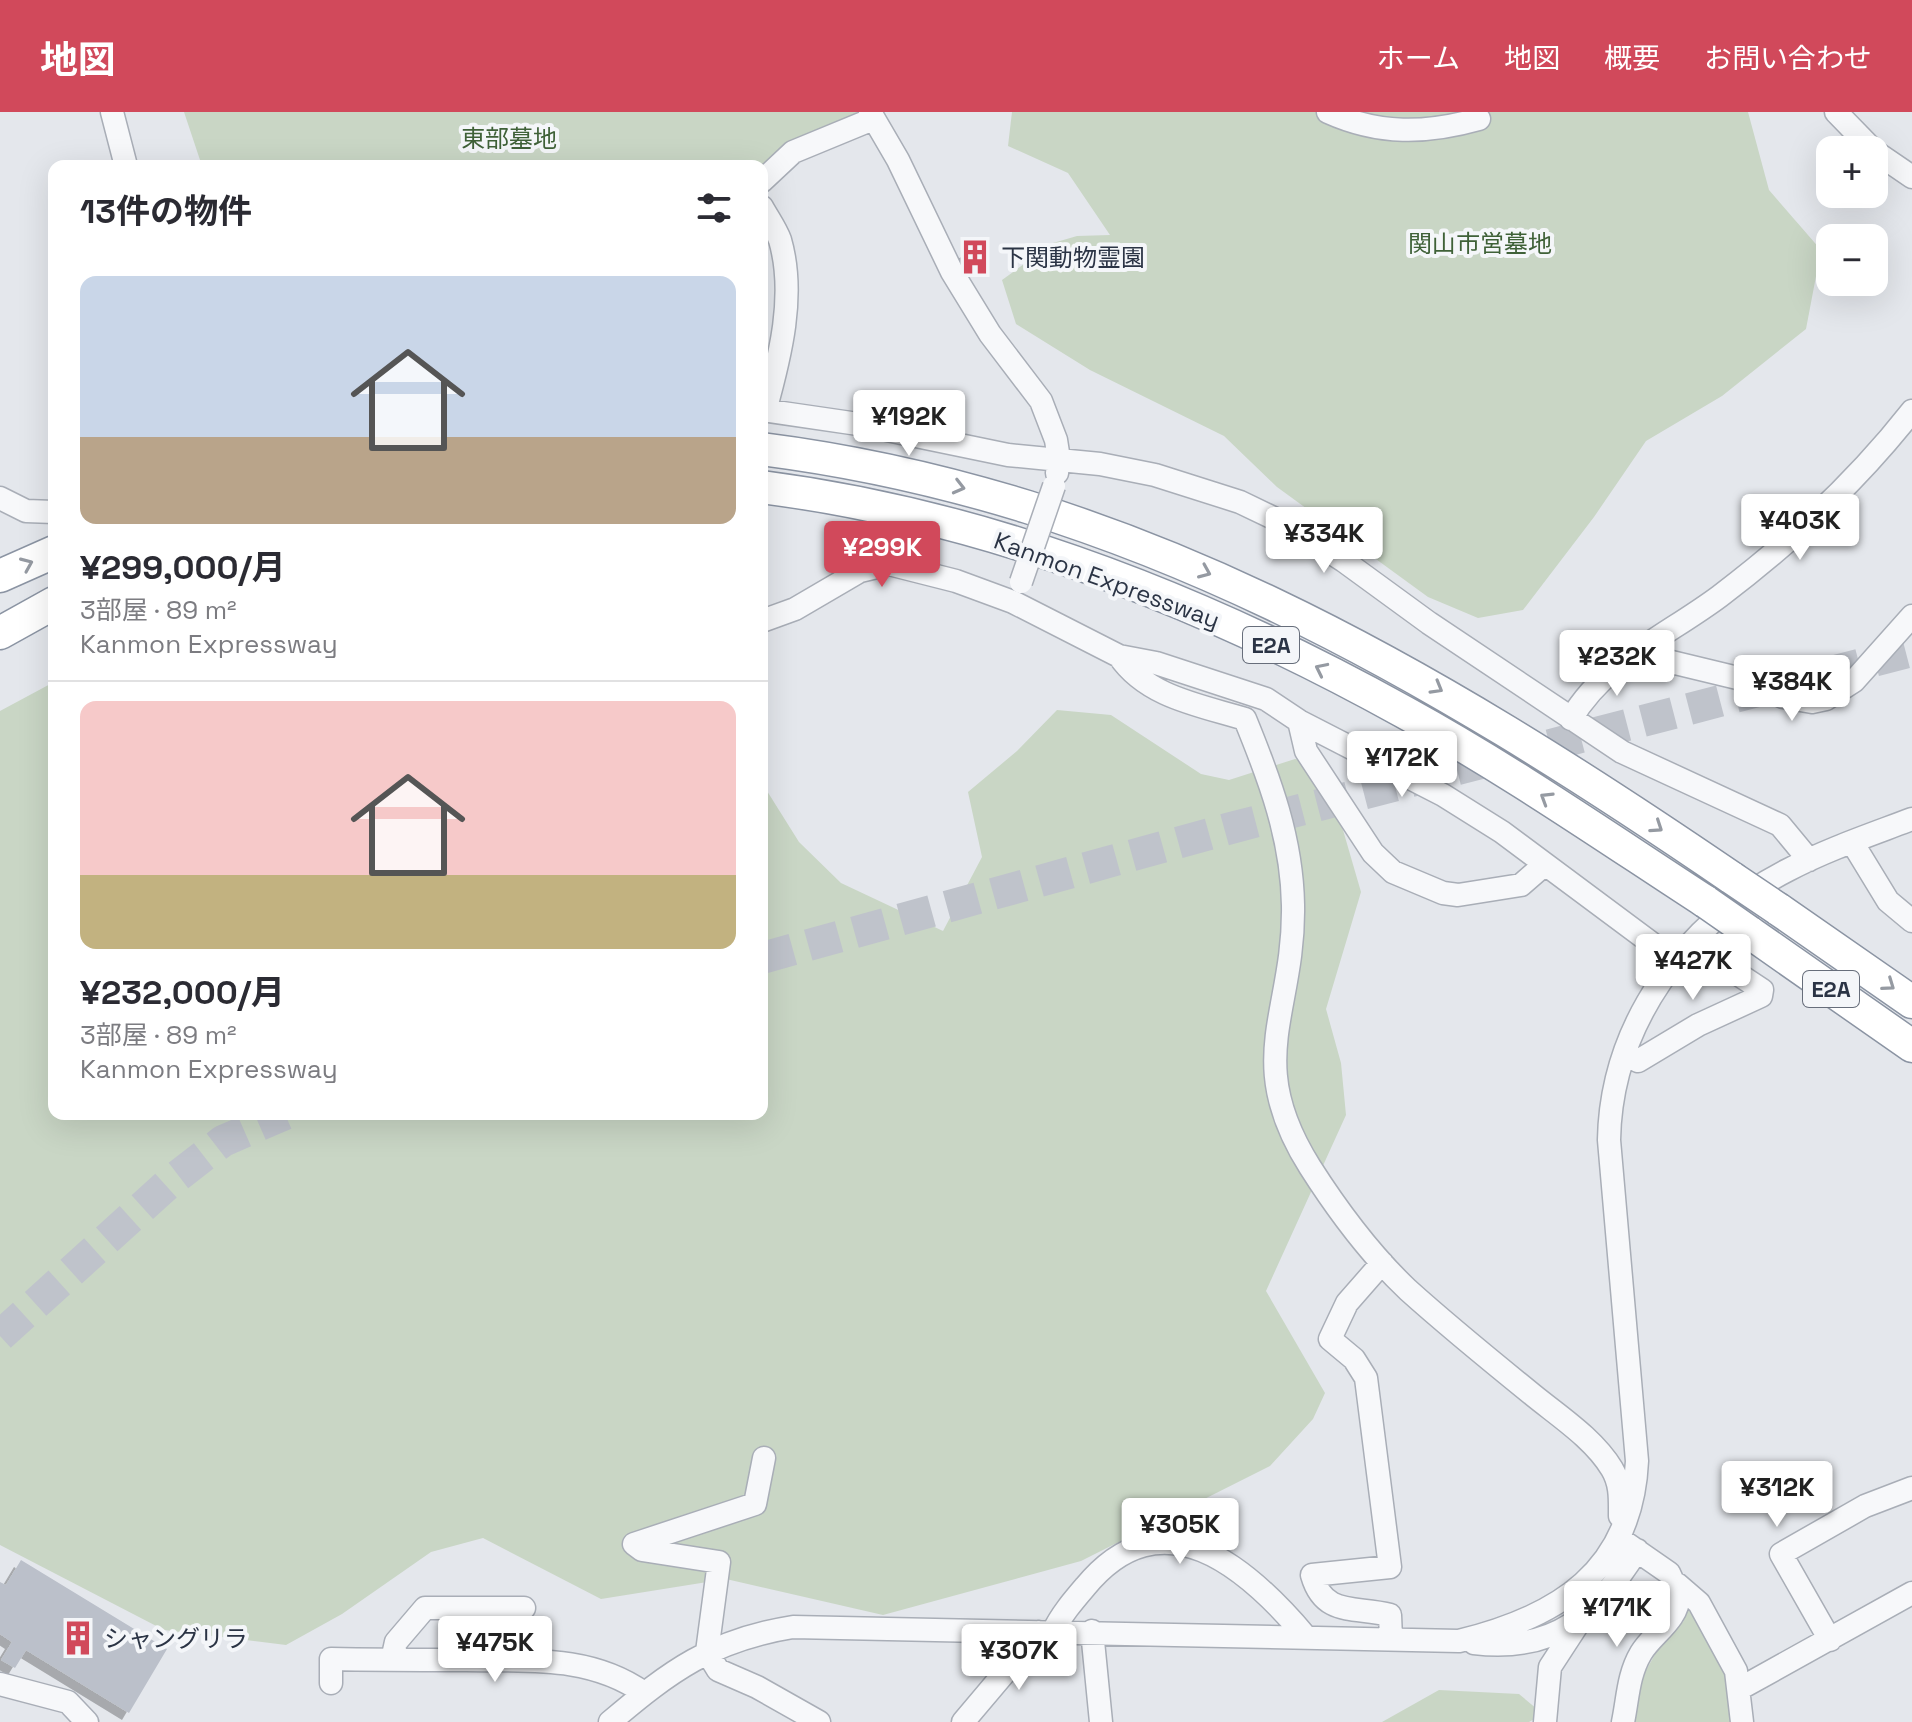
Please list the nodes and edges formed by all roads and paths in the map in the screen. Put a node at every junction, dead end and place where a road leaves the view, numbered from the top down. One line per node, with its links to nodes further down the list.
1 (112, 112): 7 (street)
2 (1328, 112): 5 (street)
3 (1836, 112): 6 (street)
4 (872, 116): 9 (street); 16 (street)
5 (1479, 119)
6 (1859, 136)
7 (124, 160)
8 (1888, 161): 10 (street)
9 (768, 175)
10 (1912, 177)
11 (768, 217): 12 (street)
12 (768, 394)
13 (768, 411): 16 (street)
14 (1912, 411): 29 (street)
15 (768, 450): 40 (highway, Kanmon Expressway / E2A, one-way to 40, bridge)
16 (1059, 459): 22 (street, bridge); 31 (street)
17 (777, 489): 41 (highway, Kanmon Expressway / E2A, one-way to 17, bridge)
18 (0, 498): 19 (street)
19 (48, 512)
20 (48, 555): 21 (highway, one-way to 20)
21 (0, 576)
22 (1017, 592): 26 (street); 30 (street)
23 (48, 599): 27 (highway)
24 (48, 606): 28 (highway)
25 (1912, 616): 29 (street)
26 (768, 619)
27 (0, 620)
28 (0, 633)
29 (1634, 653): 31 (street)
30 (1119, 656): 32 (street); 43 (street)
31 (1571, 719): 35 (street)
32 (1299, 721): 36 (street); 36 (street)
33 (1912, 819): 34 (street)
34 (1852, 842): 35 (street); 37 (street)
35 (1809, 860): 38 (street)
36 (1544, 865): 39 (street)
37 (1912, 921)
38 (1691, 943): 39 (street); 42 (street)
39 (1674, 960): 46 (street)
40 (1912, 1002)
41 (1912, 1046)
42 (1638, 1061)
43 (1382, 1263): 46 (street); 54 (street)
44 (764, 1458): 57 (street)
45 (1912, 1488): 55 (street)
46 (1628, 1544): 48 (street); 50 (street); 56 (street)
47 (1912, 1593): 55 (street)
48 (1678, 1594): 61 (street); 69 (street)
49 (524, 1608): 58 (street)
50 (1581, 1620): 56 (street); 68 (street)
51 (1092, 1631): 52 (street); 53 (street); 67 (street)
52 (1046, 1632): 53 (street); 57 (street); 66 (street)
53 (1306, 1637): 54 (street)
54 (1391, 1638): 56 (street)
55 (1830, 1640): 61 (street)
56 (1459, 1641)
57 (707, 1652): 62 (street); 65 (street)
58 (392, 1660): 59 (street); 62 (street)
59 (331, 1683)
60 (0, 1684): 63 (street)
61 (1741, 1688): 70 (street)
62 (644, 1693): 64 (street)
63 (87, 1722)
64 (610, 1722)
65 (819, 1722)
66 (963, 1722)
67 (1101, 1722)
68 (1545, 1722)
69 (1623, 1722)
70 (1742, 1722)

